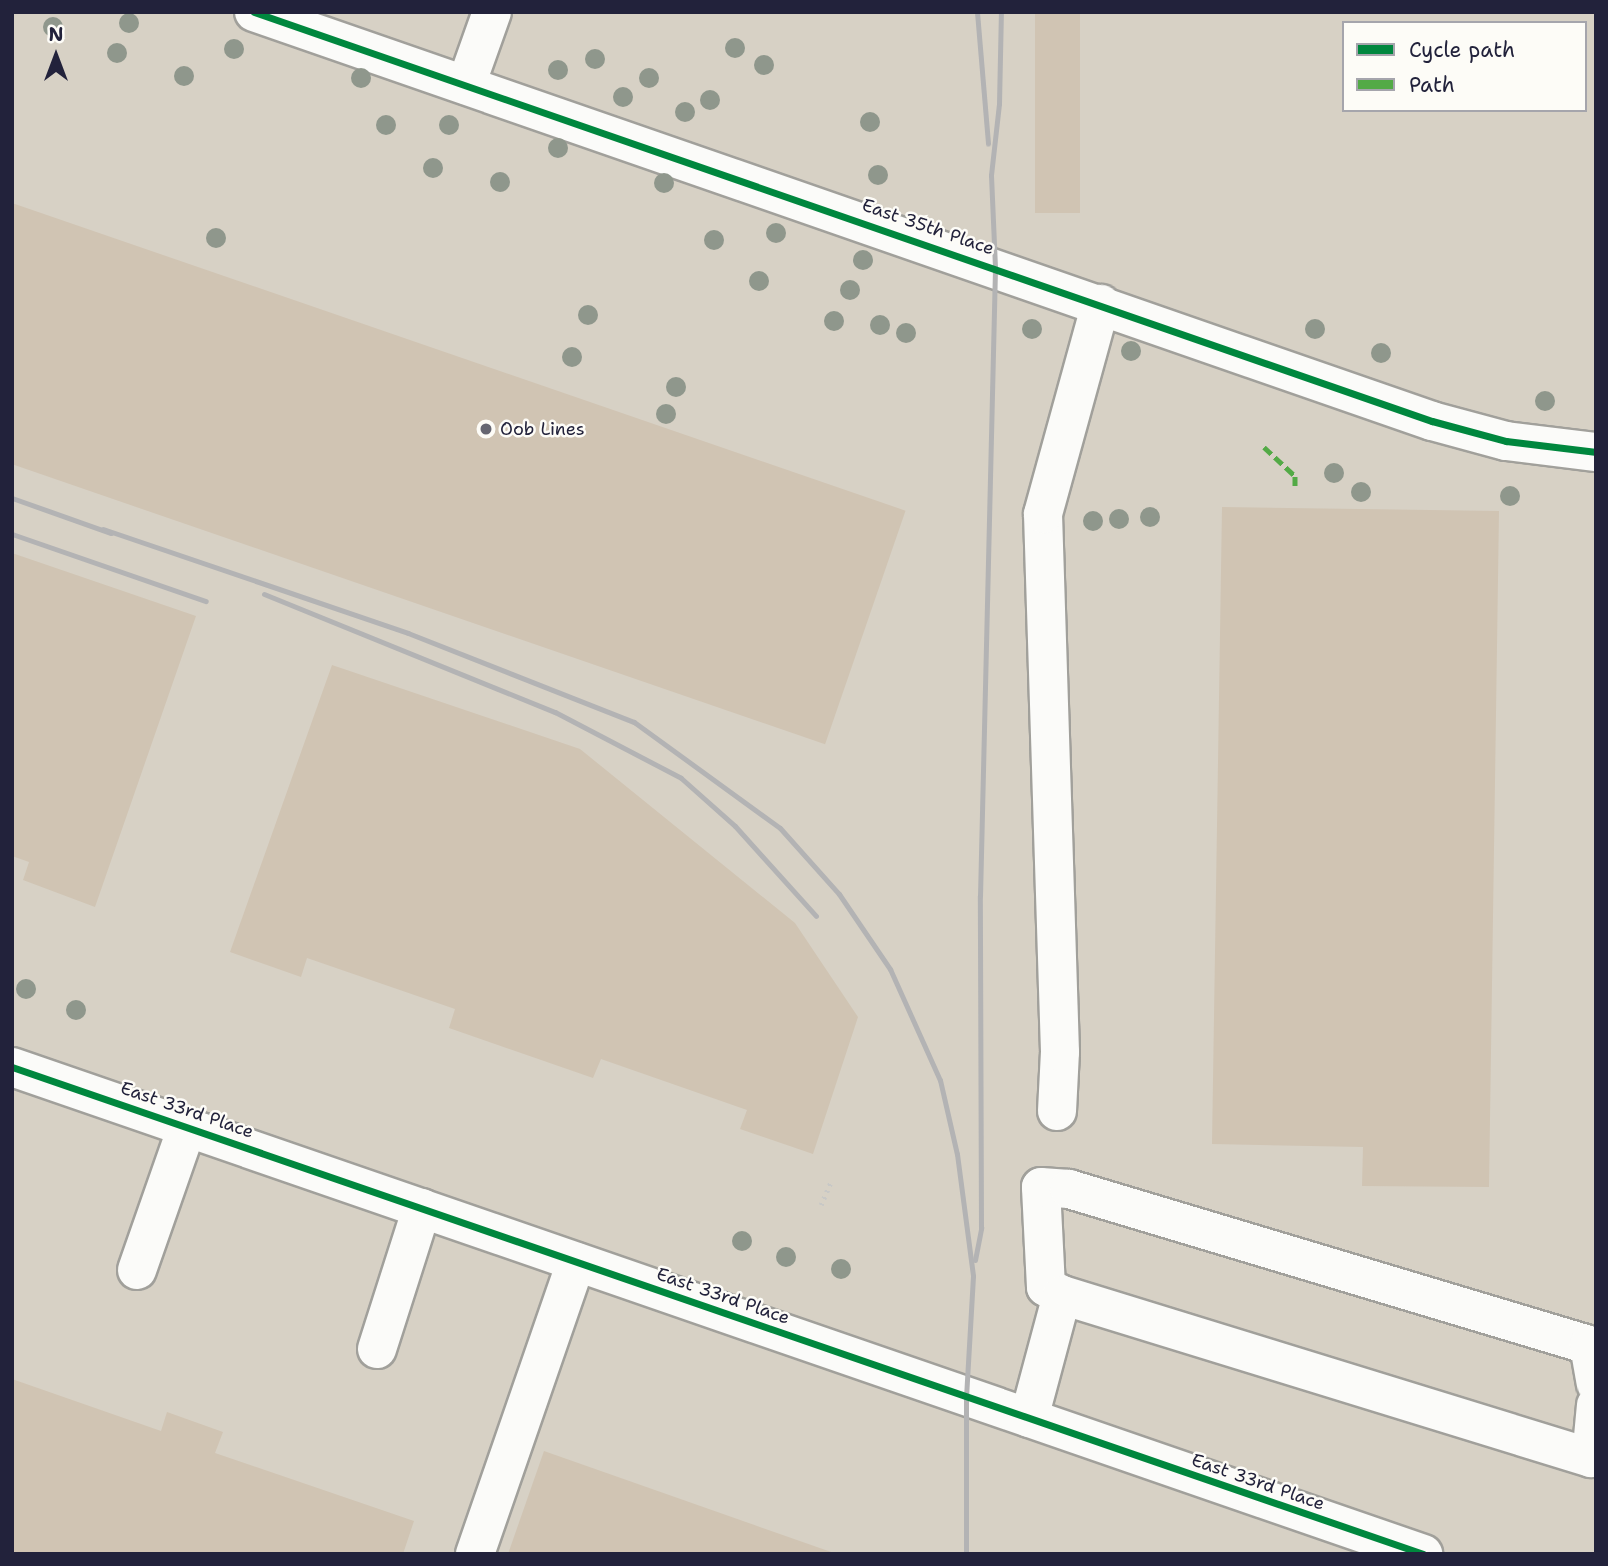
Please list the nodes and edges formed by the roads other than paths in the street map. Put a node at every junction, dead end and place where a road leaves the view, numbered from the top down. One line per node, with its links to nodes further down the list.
1 (254, 12): 3 (street, East 35th Place)
2 (492, 12): 3 (street)
3 (466, 85): 4 (street, East 35th Place)
4 (1101, 304): 5 (street, East 35th Place); 7 (street)
5 (1596, 452)
6 (12, 1067): 8 (street, East 33rd Place)
7 (1057, 1111)
8 (187, 1127): 9 (street, East 33rd Place); 11 (street)
9 (422, 1208): 10 (street, East 33rd Place); 13 (street)
10 (576, 1262): 16 (street, East 33rd Place); 17 (street)
11 (137, 1270)
12 (1062, 1295): 14 (street); 15 (street); 16 (street)
13 (377, 1349)
14 (1596, 1383)
15 (1596, 1405)
16 (1029, 1418): 18 (street, East 33rd Place)
17 (475, 1554)
18 (1423, 1554)

